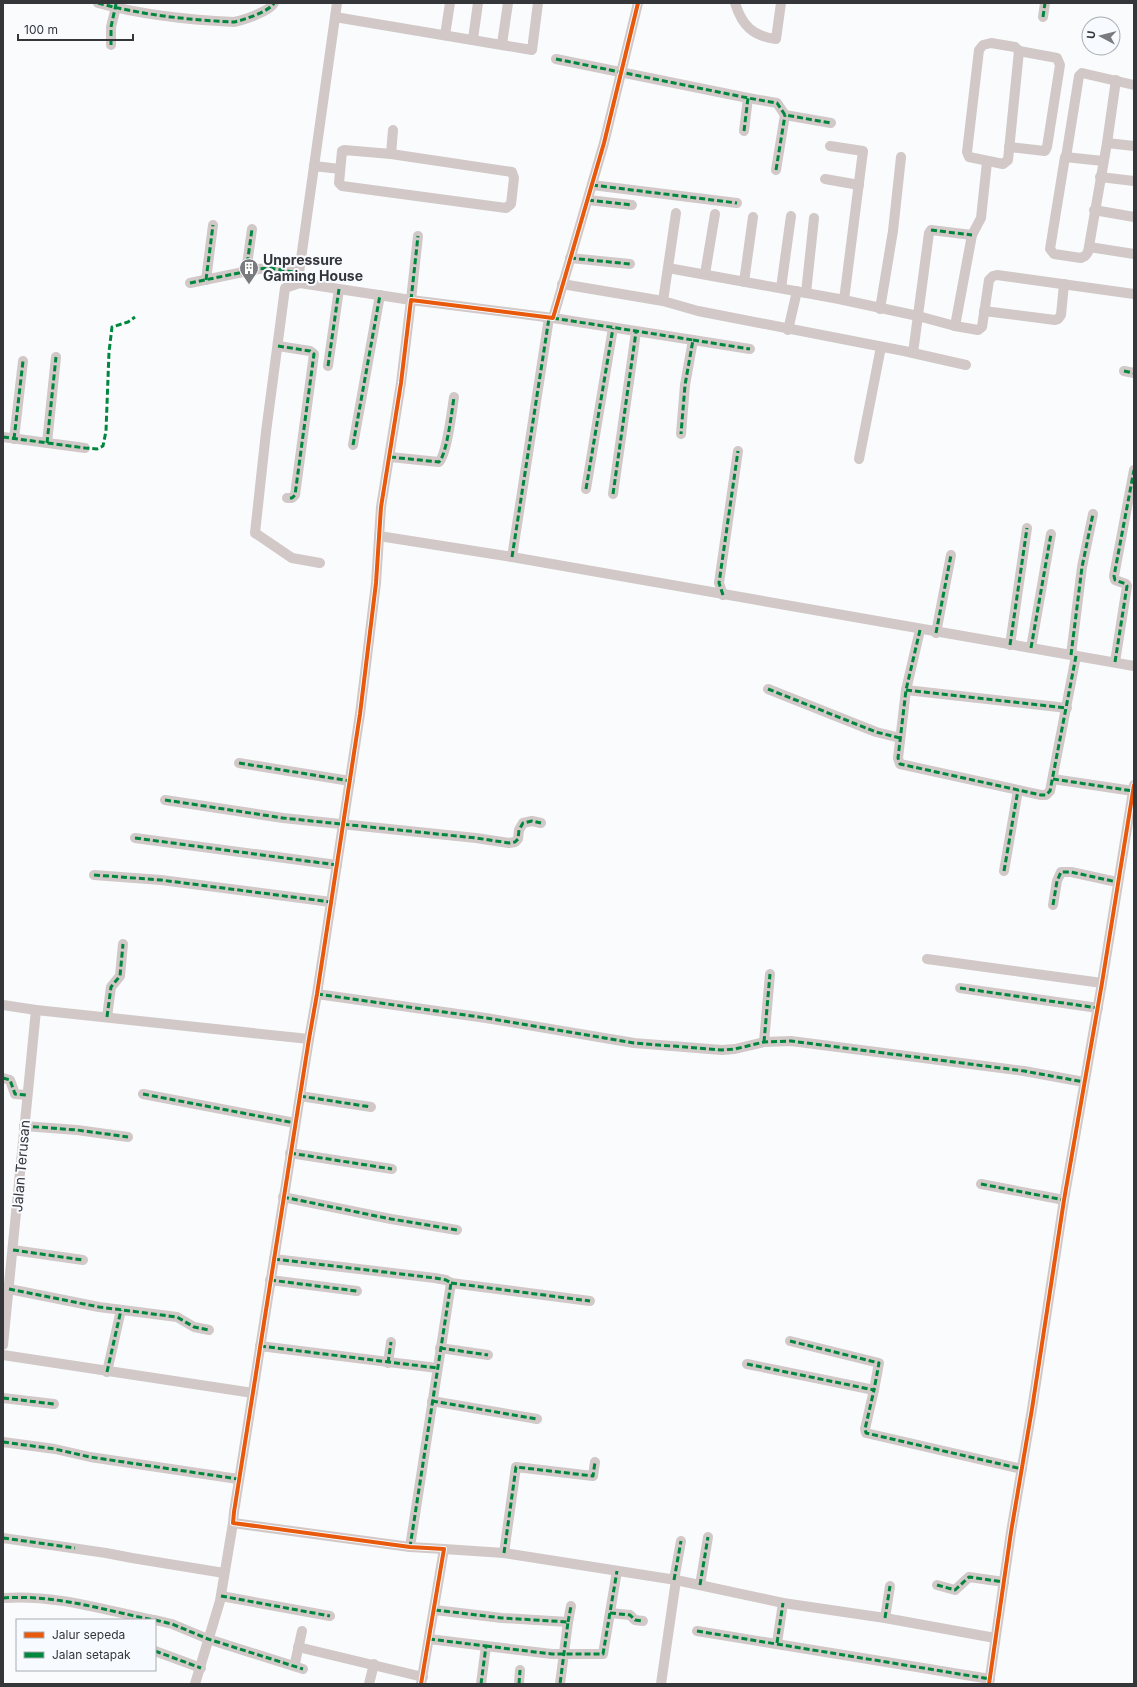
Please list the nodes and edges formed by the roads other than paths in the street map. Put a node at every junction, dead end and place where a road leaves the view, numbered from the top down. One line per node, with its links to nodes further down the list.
1 (98, 3): 12 (street)
2 (274, 3): 12 (street)
3 (337, 3): 13 (street)
4 (450, 3): 15 (street)
5 (478, 3): 16 (street)
6 (508, 3): 17 (street)
7 (538, 3): 17 (street)
8 (638, 3): 21 (street)
9 (735, 3): 10 (street)
10 (781, 3)
11 (1045, 3): 14 (street)
12 (116, 5): 18 (street)
13 (335, 17): 15 (street); 38 (street)
14 (1043, 17)
15 (445, 35): 16 (street)
16 (473, 39): 17 (street)
17 (502, 44)
18 (111, 46)
19 (1019, 51): 32 (street); 32 (street); 37 (street)
20 (556, 59): 21 (street)
21 (621, 72): 24 (street); 44 (street)
22 (1116, 80): 23 (street); 29 (street); 35 (street)
23 (1134, 85)
24 (748, 98): 25 (street); 28 (street)
25 (785, 115): 26 (street); 40 (street)
26 (831, 123)
27 (393, 130): 33 (street)
28 (744, 131)
29 (1107, 142): 31 (street); 36 (street)
30 (830, 146): 45 (street)
31 (1134, 146)
32 (1009, 147): 37 (street)
33 (391, 154): 39 (street); 39 (street)
34 (901, 157): 81 (street)
35 (1066, 157): 36 (street); 60 (street)
36 (1103, 161): 41 (street)
37 (987, 162): 59 (street)
38 (314, 166): 39 (street); 67 (street)
39 (340, 169)
40 (776, 170)
41 (1100, 177): 43 (street); 49 (street)
42 (825, 179): 45 (street)
43 (1134, 181)
44 (592, 185): 46 (street); 47 (street)
45 (859, 185): 79 (street)
46 (588, 200): 48 (street); 62 (street)
47 (737, 204)
48 (632, 205)
49 (1094, 210): 54 (street); 60 (street)
50 (676, 213): 64 (street)
51 (715, 214): 66 (street)
52 (791, 216): 73 (street)
53 (753, 217): 69 (street)
54 (1134, 217)
55 (814, 218): 75 (street)
56 (213, 225): 68 (street)
57 (252, 229): 65 (street)
58 (418, 236): 78 (street)
59 (972, 236): 83 (street); 85 (street)
60 (1089, 247): 61 (street)
61 (1134, 254)
62 (570, 258): 63 (street); 71 (street)
63 (630, 264)
64 (668, 268): 66 (street); 80 (street)
65 (246, 272): 67 (street); 68 (street)
66 (705, 274): 69 (street)
67 (299, 278): 74 (street); 90 (street)
68 (206, 280): 70 (street)
69 (744, 282): 73 (street)
70 (190, 283)
71 (562, 284): 80 (street); 84 (street)
72 (1064, 284): 76 (street); 82 (street); 82 (street)
73 (781, 288): 75 (street)
74 (339, 289): 77 (street); 97 (street)
75 (801, 292): 79 (street); 87 (street)
76 (1134, 294)
77 (380, 295): 78 (street); 103 (street)
78 (411, 300): 84 (street); 106 (street)
79 (844, 300): 81 (street)
80 (663, 301): 87 (street)
81 (880, 309): 83 (street)
82 (984, 311): 85 (street)
83 (918, 316): 85 (street); 93 (street)
84 (551, 318): 86 (street); 118 (street)
85 (955, 326)
86 (613, 328): 88 (street); 109 (street)
87 (788, 330): 91 (street)
88 (636, 332): 89 (street); 110 (street)
89 (693, 340): 92 (street); 99 (street)
90 (278, 346): 111 (street); 119 (street)
91 (881, 347): 93 (street); 107 (street)
92 (750, 350)
93 (913, 353): 96 (street)
94 (56, 357): 102 (street)
95 (23, 360): 101 (street)
96 (966, 365)
97 (328, 366)
98 (454, 397): 106 (street)
99 (680, 434)
100 (3, 437): 101 (street)
101 (14, 439): 102 (street)
102 (46, 443): 104 (street)
103 (353, 445)
104 (85, 448)
105 (738, 451): 120 (street)
106 (390, 457): 116 (street)
107 (859, 459)
108 (1134, 470): 112 (street)
109 (586, 489)
110 (613, 494)
111 (287, 498)
112 (1131, 506): 126 (street)
113 (1094, 514): 125 (street)
114 (1027, 528): 123 (street)
115 (1051, 534): 124 (street)
116 (379, 536): 118 (street); 134 (street)
117 (951, 555): 122 (street)
118 (512, 557): 120 (street)
119 (320, 563)
120 (723, 595): 121 (street)
121 (920, 630): 122 (street); 129 (street)
122 (936, 633): 123 (street)
123 (1010, 645): 124 (street)
124 (1032, 648): 125 (street)
125 (1074, 655): 126 (street); 130 (street)
126 (1115, 662): 127 (street)
127 (1134, 666)
128 (768, 689): 131 (street)
129 (906, 690): 130 (street); 131 (street)
130 (1067, 708): 133 (street)
131 (900, 738): 136 (street)
132 (239, 763): 134 (street)
133 (1053, 779): 135 (street); 136 (street)
134 (350, 781): 139 (street)
135 (1133, 788): 144 (street)
136 (1018, 790): 142 (street)
137 (165, 800): 139 (street)
138 (541, 824): 139 (street)
139 (343, 825): 141 (street)
140 (135, 838): 141 (street)
141 (337, 866): 145 (street)
142 (1004, 870)
143 (94, 874): 145 (street)
144 (1117, 882): 146 (street); 150 (street)
145 (331, 902): 152 (street)
146 (1053, 905)
147 (123, 944): 156 (street)
148 (927, 959): 150 (street)
149 (770, 974): 158 (street)
150 (1102, 983): 154 (street)
151 (960, 988): 154 (street)
152 (317, 994): 157 (street); 158 (street)
153 (3, 1004): 155 (street)
154 (1098, 1008): 160 (street)
155 (36, 1010): 156 (street); 162 (street, Jalan Terusan)
156 (107, 1017): 157 (street)
157 (309, 1039): 163 (street)
158 (764, 1042): 160 (street)
159 (3, 1078): 162 (street)
160 (1084, 1082): 172 (street)
161 (143, 1094): 165 (street)
162 (27, 1095): 166 (street, Jalan Terusan)
163 (300, 1096): 164 (street); 165 (street)
164 (371, 1107)
165 (295, 1123): 168 (street)
166 (24, 1126): 167 (street); 174 (street, Jalan Terusan)
167 (128, 1137)
168 (290, 1153): 169 (street); 171 (street)
169 (392, 1169)
170 (982, 1184): 172 (street)
171 (283, 1198): 173 (street); 175 (street)
172 (1064, 1200): 203 (street)
173 (457, 1230)
174 (13, 1250): 176 (street); 179 (street, Jalan Terusan)
175 (274, 1259): 177 (street); 178 (street)
176 (83, 1260)
177 (270, 1280): 180 (street); 187 (street)
178 (451, 1283): 181 (street); 188 (street)
179 (9, 1289): 182 (street); 186 (street, Jalan Terusan)
180 (357, 1292)
181 (590, 1301)
182 (121, 1310): 183 (street); 194 (street)
183 (209, 1330)
184 (790, 1341): 195 (street)
185 (391, 1342): 191 (street)
186 (3, 1345)
187 (260, 1346): 191 (street); 196 (street)
188 (440, 1348): 190 (street); 193 (street)
189 (3, 1355): 194 (street)
190 (488, 1355)
191 (388, 1363): 193 (street)
192 (747, 1364): 195 (street)
193 (437, 1368): 198 (street)
194 (108, 1372): 196 (street)
195 (874, 1390): 203 (street)
196 (253, 1393): 204 (street)
197 (3, 1398): 199 (street)
198 (432, 1401): 200 (street); 209 (street)
199 (54, 1404)
200 (537, 1419)
201 (3, 1442): 204 (street)
202 (595, 1462): 211 (street)
203 (1022, 1469): 215 (street)
204 (238, 1479): 205 (street)
205 (233, 1523): 209 (street); 213 (street)
206 (3, 1538): 213 (street)
207 (708, 1538): 216 (street)
208 (681, 1541): 214 (street)
209 (410, 1546): 210 (street)
210 (444, 1549): 211 (street); 223 (street)
211 (504, 1554): 212 (street)
212 (617, 1571): 214 (street); 224 (street)
213 (224, 1573): 219 (street)
214 (675, 1580): 216 (street); 251 (street)
215 (1004, 1582): 217 (street); 233 (street)
216 (700, 1585): 221 (street)
217 (938, 1585)
218 (890, 1586): 226 (street)
219 (221, 1596): 225 (street); 234 (street)
220 (3, 1598): 227 (street)
221 (783, 1603): 226 (street); 236 (street)
222 (570, 1606): 230 (street)
223 (435, 1610): 230 (street); 235 (street)
224 (610, 1612): 229 (street); 240 (street)
225 (330, 1616)
226 (886, 1618): 233 (street)
227 (149, 1619)
228 (156, 1620): 234 (street)
229 (643, 1621)
230 (568, 1622): 240 (street)
231 (302, 1631): 238 (street)
232 (696, 1631): 236 (street)
233 (995, 1638): 245 (street)
234 (208, 1639): 238 (street); 241 (street)
235 (429, 1639): 237 (street); 244 (street)
236 (777, 1643): 245 (street)
237 (486, 1646): 240 (street); 248 (street)
238 (298, 1647): 242 (street)
239 (156, 1652): 241 (street)
240 (564, 1654): 250 (street)
241 (202, 1663): 246 (street)
242 (374, 1664): 244 (street); 247 (street)
243 (520, 1670): 249 (street)
244 (416, 1680)
245 (989, 1681)
246 (195, 1684)
247 (369, 1684)
248 (481, 1684)
249 (519, 1684)
250 (560, 1684)
251 (661, 1684)

